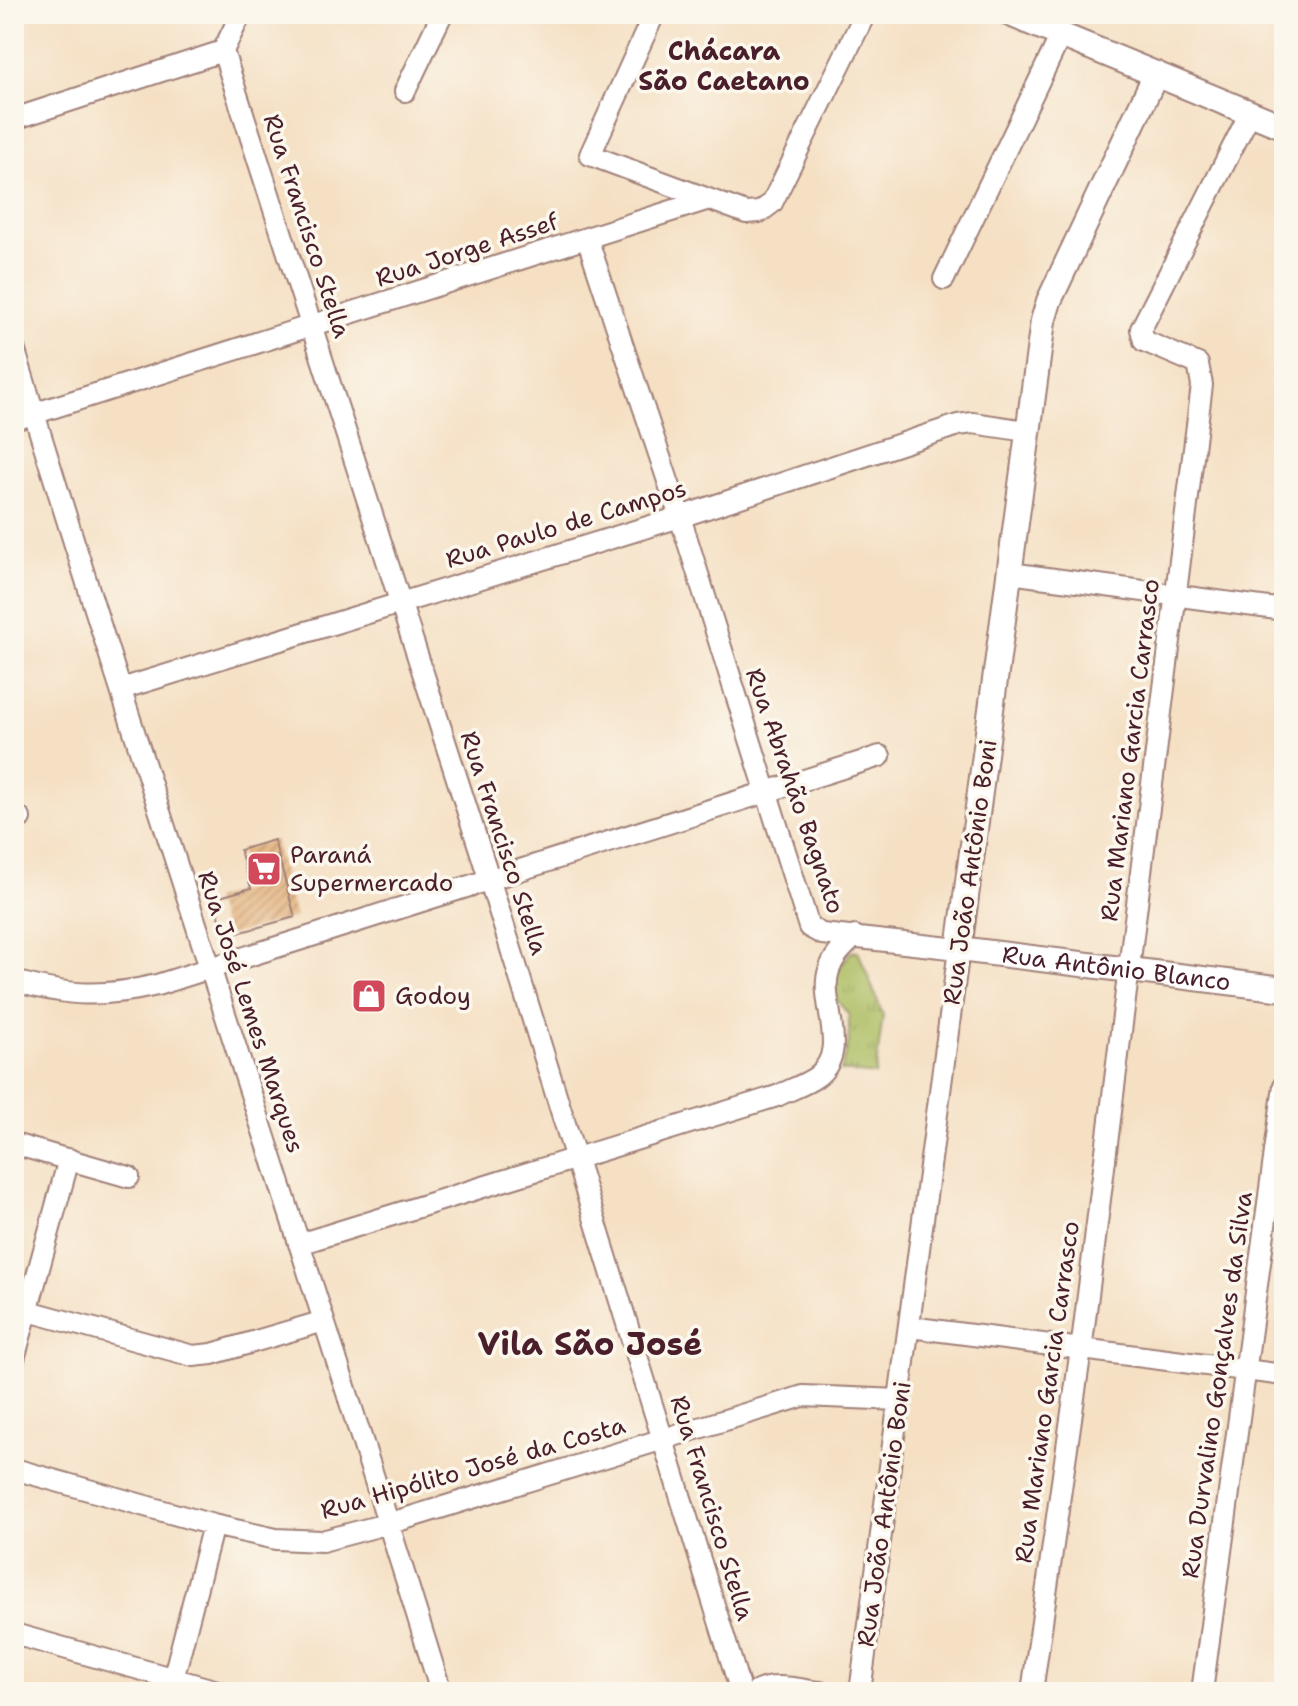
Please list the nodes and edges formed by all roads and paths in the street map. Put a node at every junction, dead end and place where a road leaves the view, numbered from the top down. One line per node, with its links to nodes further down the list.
1 (241, 14): 7 (street)
2 (442, 14): 9 (street)
3 (654, 14): 13 (street)
4 (865, 14): 13 (street)
5 (1010, 14): 6 (street)
6 (1060, 37): 8 (street); 15 (street)
7 (223, 51): 11 (street); 16 (street, Rua Francisco Stella)
8 (1156, 74): 10 (street); 20 (street, Rua João Antônio Boni)
9 (405, 91)
10 (1250, 113): 12 (street); 23 (street, Rua Mariano Garcia Carrasco)
11 (14, 119)
12 (1284, 127)
13 (706, 200): 14 (street, Rua Jorge Assef)
14 (587, 238): 16 (street, Rua Jorge Assef); 21 (street, Rua Abrahão Bagnato)
15 (944, 279)
16 (312, 327): 18 (street, Rua Jorge Assef); 24 (street, Rua Francisco Stella)
17 (14, 348): 18 (street, Rua José Lemes Marques)
18 (34, 414): 19 (street, Rua Jorge Assef); 26 (street, Rua José Lemes Marques)
19 (14, 420)
20 (1027, 431): 21 (street, Rua Paulo de Campos); 22 (street, Rua João Antônio Boni)
21 (680, 517): 24 (street, Rua Paulo de Campos); 28 (street, Rua Abrahão Bagnato)
22 (1010, 573): 23 (street); 31 (street, Rua João Antônio Boni)
23 (1177, 596): 25 (street); 32 (street, Rua Mariano Garcia Carrasco)
24 (400, 603): 26 (street, Rua Paulo de Campos); 29 (street, Rua Francisco Stella)
25 (1284, 610)
26 (121, 689): 33 (street, Rua José Lemes Marques)
27 (880, 756): 28 (street)
28 (763, 790): 29 (street); 30 (street, Rua Abrahão Bagnato)
29 (489, 878): 33 (street); 38 (street, Rua Francisco Stella)
30 (855, 936): 31 (street, Rua Antônio Blanco); 38 (street, Rua Abrahão Bagnato)
31 (959, 949): 32 (street, Rua Antônio Blanco); 44 (street, Rua João Antônio Boni)
32 (1128, 968): 35 (street, Rua Antônio Blanco); 45 (street, Rua Mariano Garcia Carrasco)
33 (208, 969): 34 (street); 41 (street, Rua José Lemes Marques)
34 (14, 981)
35 (1284, 989)
36 (1284, 1085): 47 (street, Rua Durvalino Gonçalves da Silva)
37 (14, 1144): 39 (street)
38 (576, 1157): 41 (street, Rua Abrahão Bagnato); 50 (street, Rua Francisco Stella)
39 (69, 1159): 40 (street); 42 (street)
40 (129, 1177)
41 (299, 1244): 43 (street, Rua José Lemes Marques)
42 (21, 1309): 43 (street); 46 (street)
43 (324, 1321): 52 (street, Rua José Lemes Marques)
44 (910, 1327): 45 (street); 49 (street, Rua João Antônio Boni)
45 (1081, 1349): 47 (street); 62 (street, Rua Mariano Garcia Carrasco)
46 (14, 1359)
47 (1246, 1370): 48 (street); 63 (street, Rua Durvalino Gonçalves da Silva)
48 (1284, 1375)
49 (900, 1400): 50 (street, Rua Hipólito José da Costa); 61 (street, Rua João Antônio Boni)
50 (664, 1439): 52 (street, Rua Hipólito José da Costa); 58 (street, Rua Francisco Stella)
51 (14, 1469): 53 (street, Rua Hipólito José da Costa)
52 (389, 1523): 53 (street, Rua Hipólito José da Costa); 57 (street, Rua José Lemes Marques)
53 (213, 1525): 55 (street)
54 (14, 1634): 55 (street)
55 (171, 1686): 56 (street)
56 (221, 1692)
57 (441, 1692)
58 (741, 1692)
59 (756, 1692): 60 (street)
60 (820, 1692)
61 (860, 1692)
62 (1032, 1692)
63 (1202, 1692)

